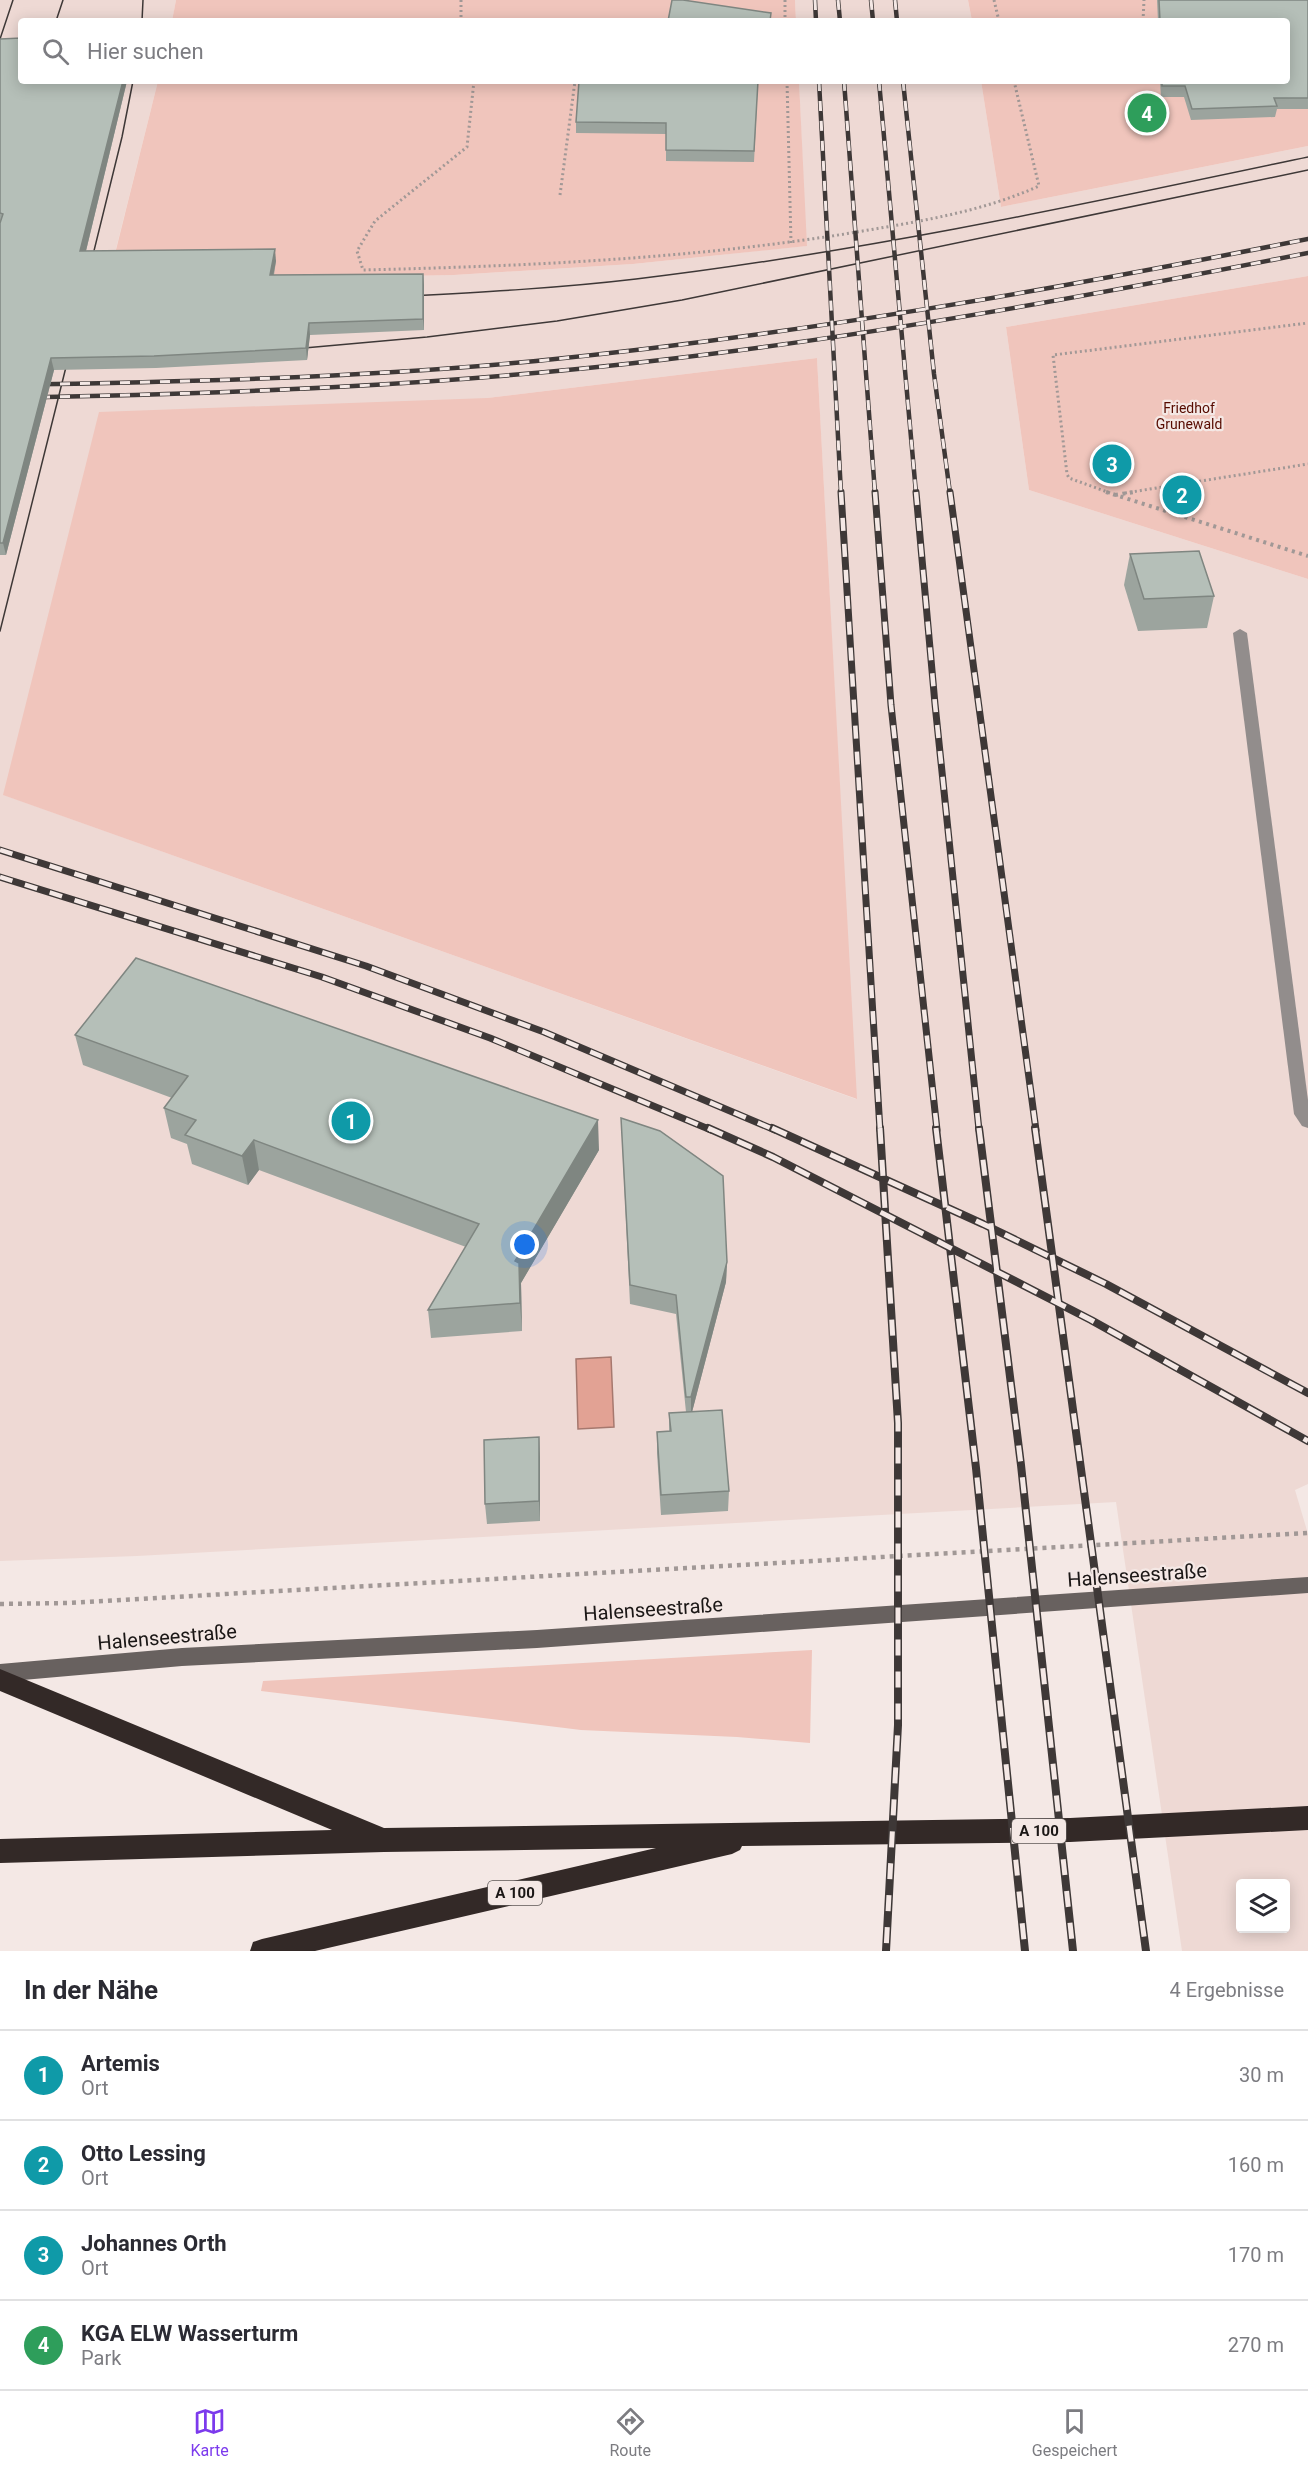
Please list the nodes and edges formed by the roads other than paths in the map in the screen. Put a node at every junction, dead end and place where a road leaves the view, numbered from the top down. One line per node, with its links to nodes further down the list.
1 (1240, 633): 2 (lane)
2 (1306, 1116)
3 (1308, 1585): 4 (main road, Halenseestraße)
4 (0, 1673)
5 (0, 1680): 8 (highway)
6 (1308, 1818): 7 (highway, A 100)
7 (769, 1834): 8 (highway, A 100); 10 (highway, A 100)
8 (384, 1840): 9 (highway, A 100)
9 (0, 1851)
10 (262, 1951)

